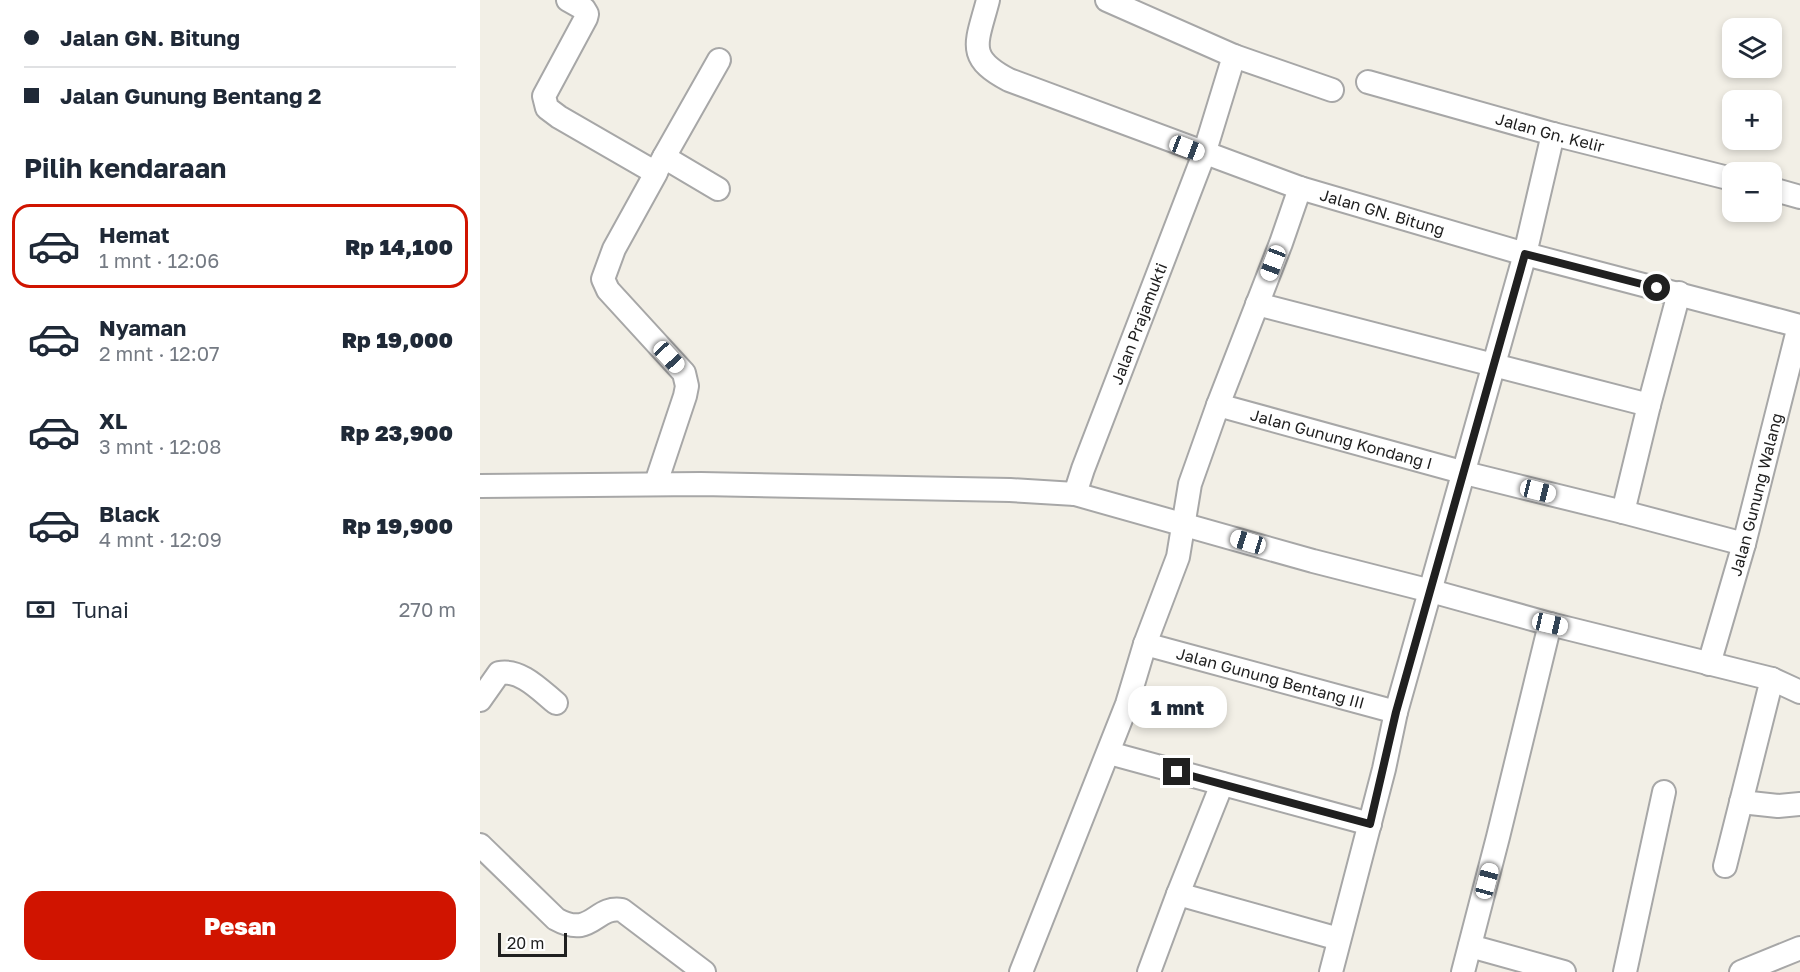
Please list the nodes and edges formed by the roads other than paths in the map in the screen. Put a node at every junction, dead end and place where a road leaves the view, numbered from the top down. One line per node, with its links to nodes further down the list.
1 (568, 0): 4 (street)
2 (988, 0): 10 (street, Jalan GN. Bitung)
3 (1107, 0): 5 (street)
4 (592, 7): 11 (street)
5 (1234, 56): 8 (street); 10 (street, Jalan Prajamukti)
6 (719, 60): 11 (street)
7 (1368, 82): 9 (street, Jalan Gn. Kelir)
8 (1332, 90)
9 (1553, 134): 12 (street, Jalan Gn. Kelir); 17 (street)
10 (1204, 154): 13 (street, Jalan GN. Bitung); 27 (street, Jalan Prajamukti)
11 (660, 165): 14 (street); 25 (street)
12 (1722, 176)
13 (1300, 188): 17 (street, Jalan GN. Bitung); 19 (street)
14 (718, 189)
15 (1782, 192): 16 (street)
16 (1800, 197)
17 (1525, 254): 18 (street, Jalan GN. Bitung); 21 (street)
18 (1679, 293): 20 (street, Jalan GN. Bitung); 23 (street)
19 (1257, 304): 21 (street); 22 (street)
20 (1800, 326): 30 (street, Jalan Gunung Walang)
21 (1493, 365): 23 (street); 24 (street)
22 (1218, 405): 24 (street, Jalan Gunung Kondang I); 29 (street)
23 (1648, 405): 28 (street)
24 (1464, 473): 28 (street, Jalan Gunung Kondang I); 31 (street)
25 (656, 483): 26 (street); 27 (street)
26 (480, 486)
27 (1075, 494): 29 (street)
28 (1623, 512): 30 (street, Jalan Gunung Kondang I)
29 (1182, 523): 31 (street); 33 (street)
30 (1744, 544): 34 (street, Jalan Gunung Walang)
31 (1431, 591): 32 (street); 39 (street)
32 (1550, 624): 34 (street); 50 (street)
33 (1145, 644): 39 (street, Jalan Gunung Bentang III); 40 (street)
34 (1709, 664): 35 (street)
35 (1772, 679): 36 (street); 43 (street)
36 (1800, 692)
37 (480, 700): 38 (street)
38 (556, 703)
39 (1396, 712): 45 (street)
40 (1109, 753): 41 (street); 53 (street)
41 (1222, 784): 45 (street); 48 (street)
42 (1664, 792): 58 (street)
43 (1741, 802): 44 (street); 47 (street)
44 (1800, 804)
45 (1370, 824): 49 (street)
46 (480, 845): 52 (street)
47 (1725, 866)
48 (1178, 894): 49 (street); 54 (street)
49 (1339, 939): 55 (street)
50 (1470, 946): 56 (street); 57 (street)
51 (1800, 948): 59 (street)
52 (704, 972)
53 (1020, 972)
54 (1149, 972)
55 (1331, 972)
56 (1462, 972)
57 (1564, 972)
58 (1625, 972)
59 (1741, 972)

